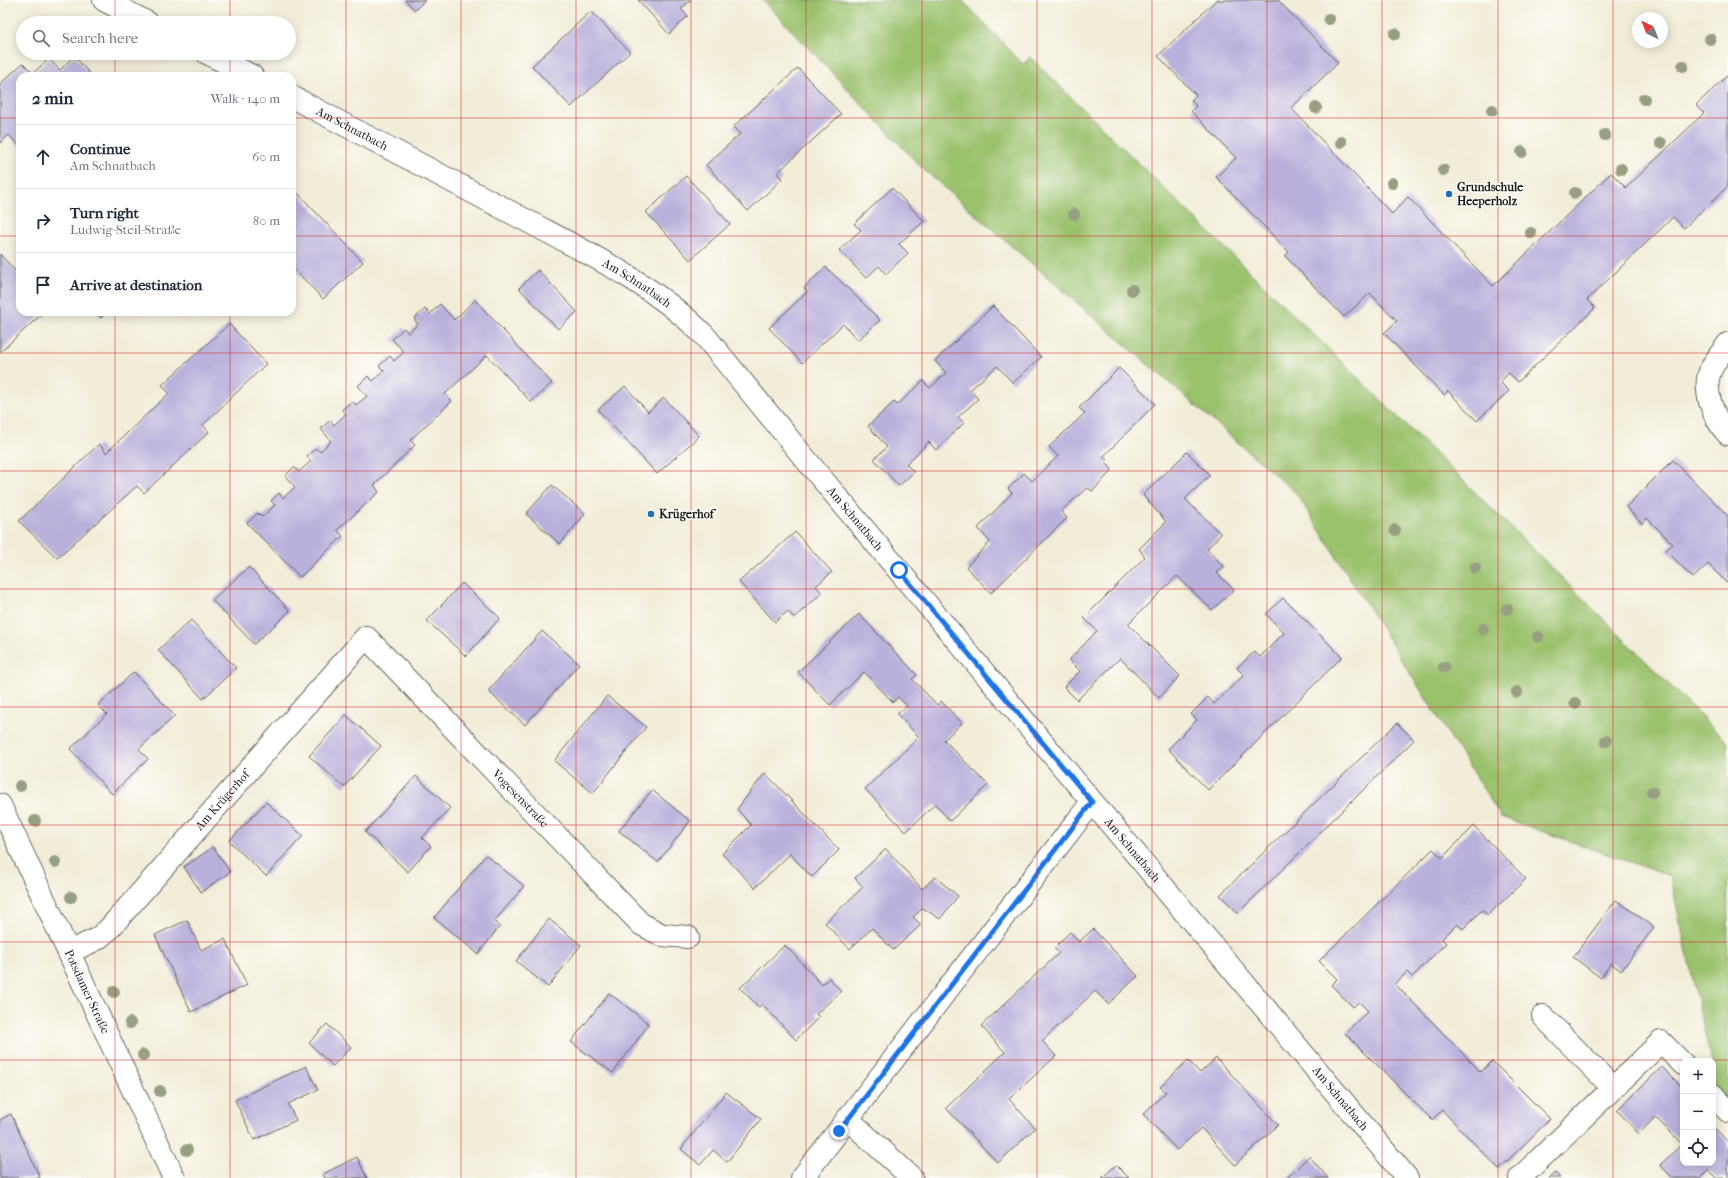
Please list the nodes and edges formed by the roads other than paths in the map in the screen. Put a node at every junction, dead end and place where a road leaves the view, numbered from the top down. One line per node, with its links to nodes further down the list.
1 (104, 0): 2 (street)
2 (135, 16)
3 (221, 60): 4 (street)
4 (244, 72)
5 (296, 99): 9 (street, Am Schnatbach)
6 (1728, 344): 7 (street)
7 (1728, 434)
8 (366, 637): 11 (street, Vogesenstraße); 12 (street, Am Krügerhof)
9 (1092, 802): 18 (street); 22 (street, Am Schnatbach)
10 (0, 805): 12 (street, Potsdamer Straße)
11 (688, 937)
12 (69, 952): 19 (street, Potsdamer Straße)
13 (1544, 1016): 15 (street)
14 (1680, 1061): 15 (street)
15 (1614, 1088): 23 (street)
16 (1716, 1098): 17 (street)
17 (1728, 1111)
18 (848, 1119): 20 (street); 21 (street)
19 (174, 1178)
20 (802, 1178)
21 (912, 1178)
22 (1407, 1178)
23 (1520, 1178)

